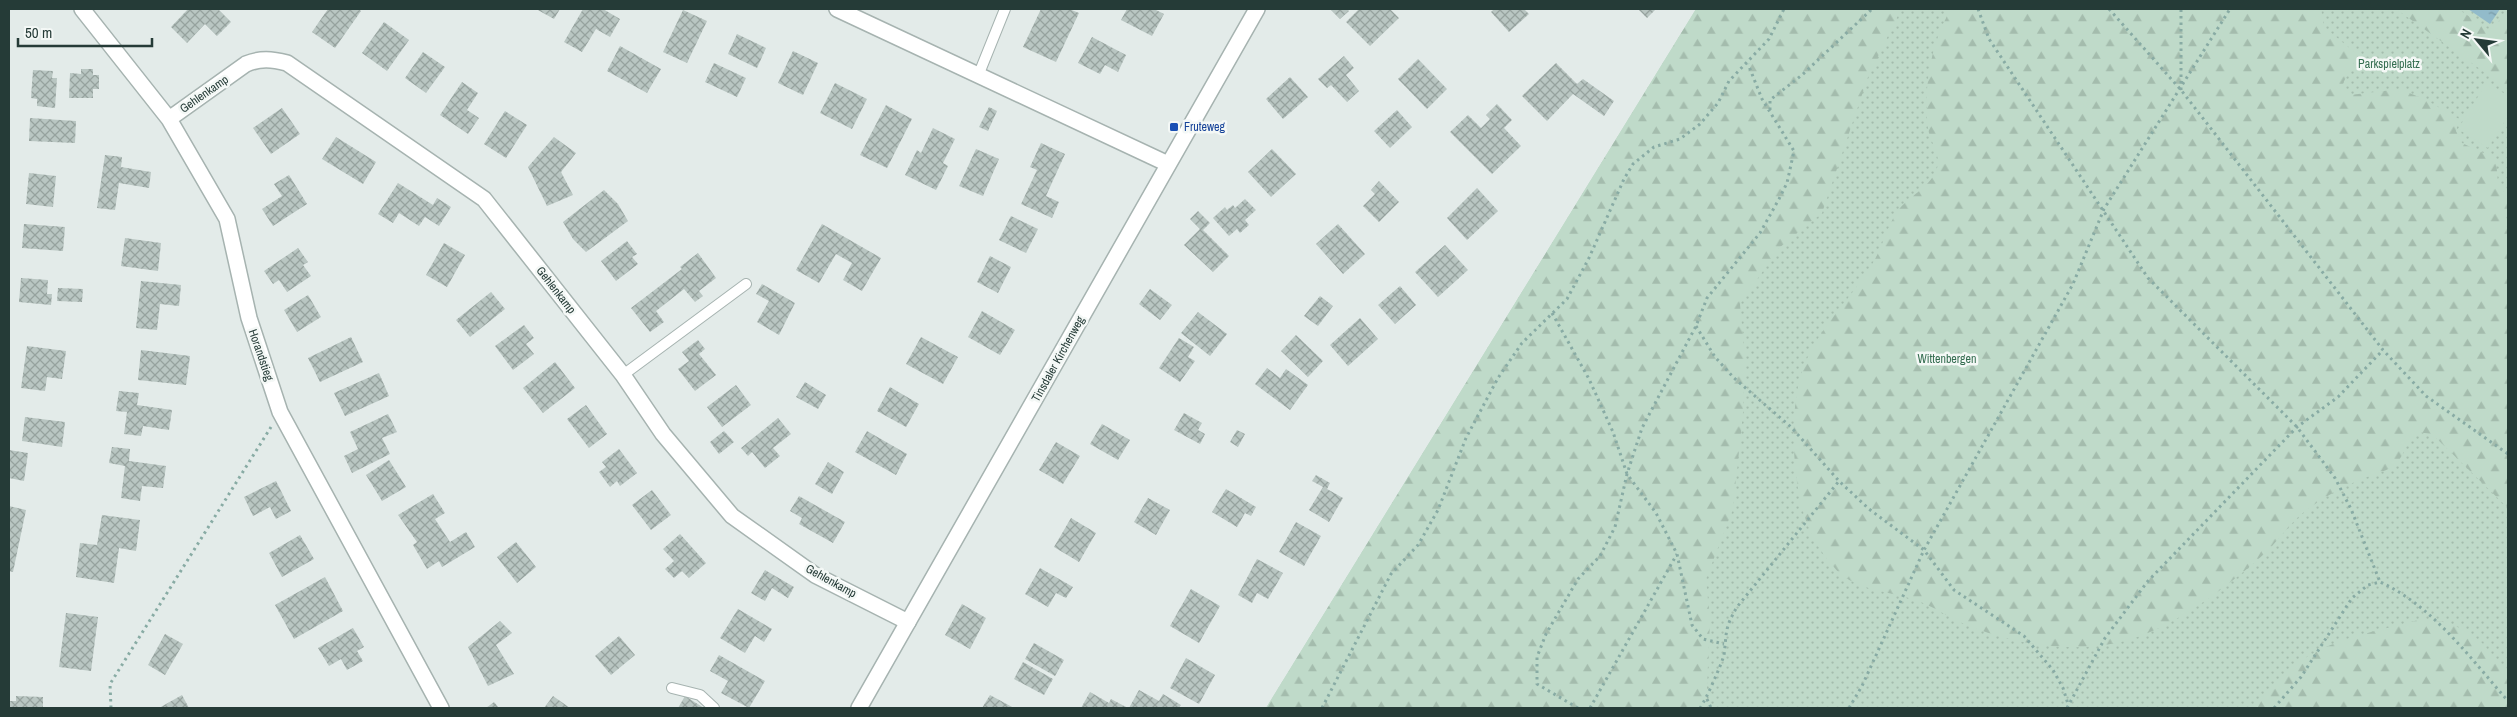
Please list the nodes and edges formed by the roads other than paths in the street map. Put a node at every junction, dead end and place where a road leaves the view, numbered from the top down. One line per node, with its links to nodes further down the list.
1 (82, 9): 6 (street, Horandstieg)
2 (837, 9): 5 (street)
3 (1005, 9): 5 (lane)
4 (1257, 9): 7 (street, Tinsdaler Kirchenweg)
5 (978, 76): 7 (street)
6 (169, 119): 9 (street, Gehlenkamp); 12 (street, Horandstieg)
7 (1168, 164): 10 (street, Tinsdaler Kirchenweg)
8 (746, 284): 9 (lane)
9 (623, 375): 10 (street, Gehlenkamp)
10 (908, 622): 14 (street, Tinsdaler Kirchenweg)
11 (672, 688): 13 (lane)
12 (441, 708)
13 (714, 708)
14 (859, 708)

